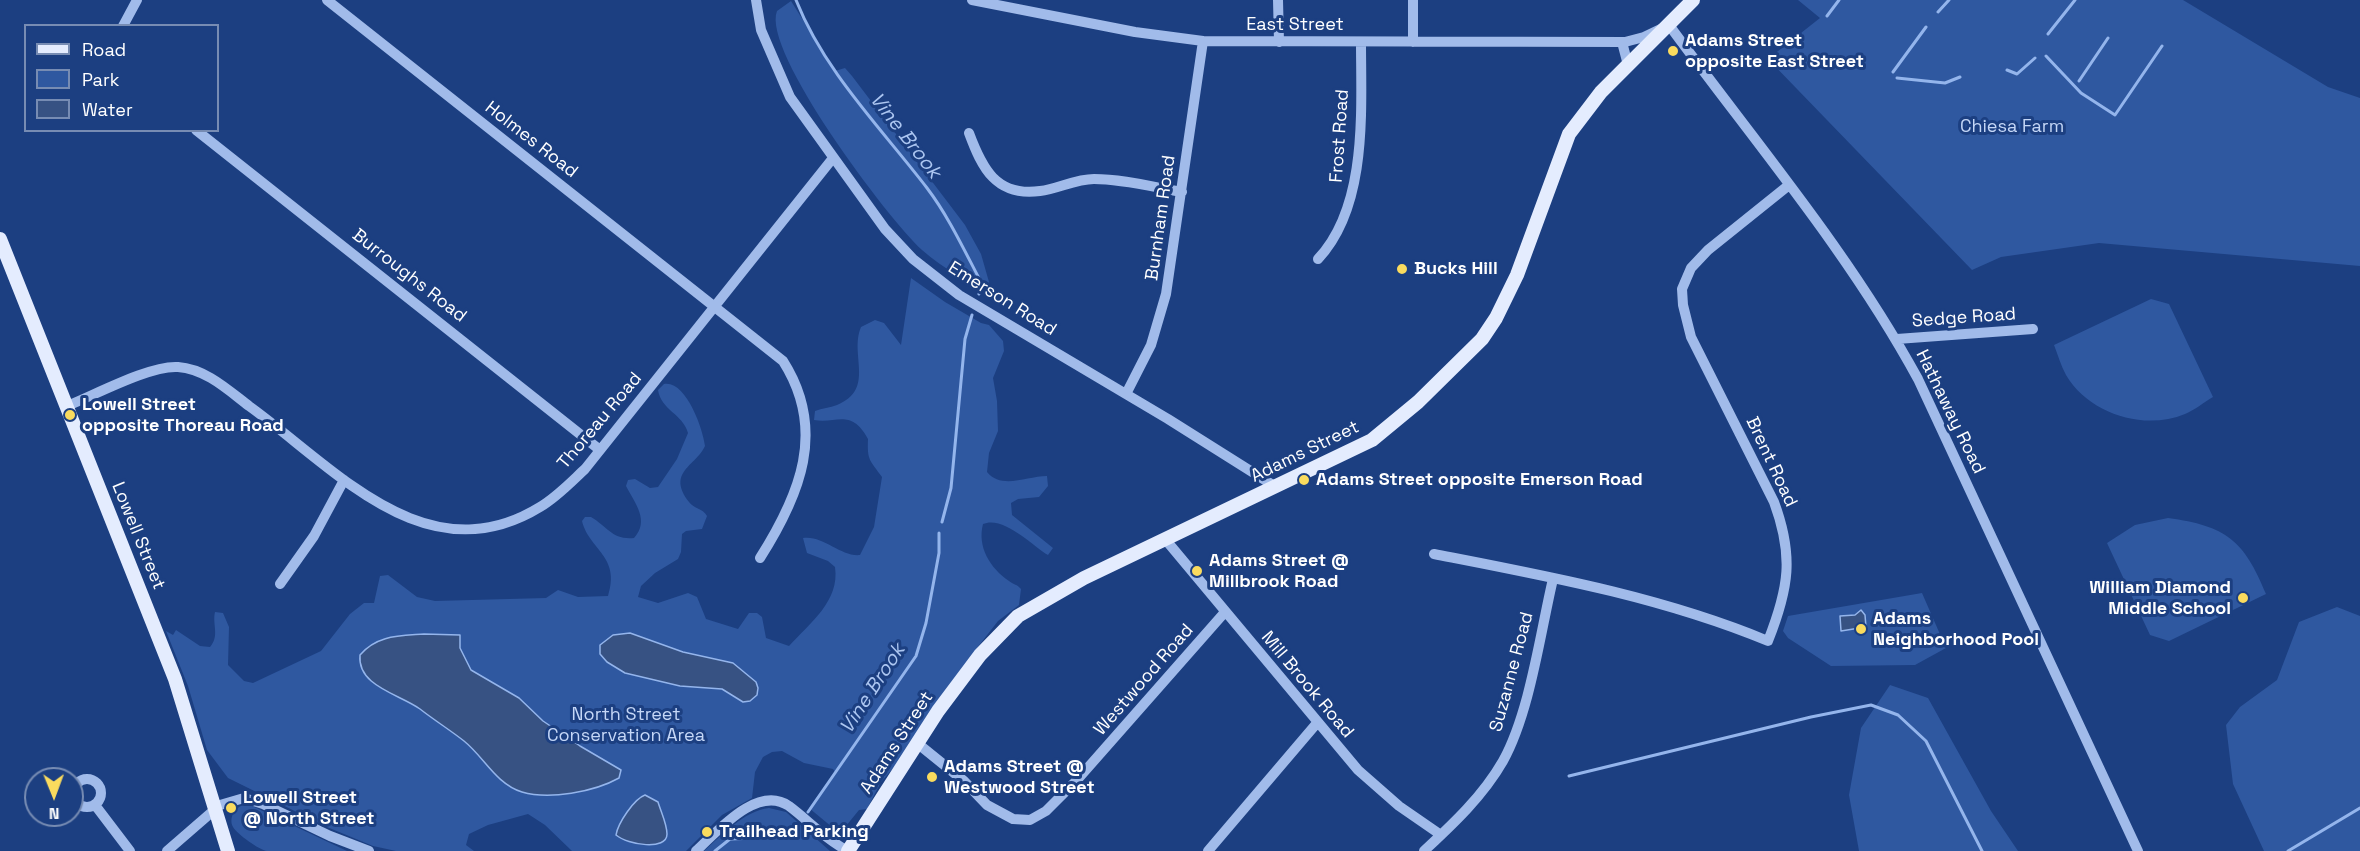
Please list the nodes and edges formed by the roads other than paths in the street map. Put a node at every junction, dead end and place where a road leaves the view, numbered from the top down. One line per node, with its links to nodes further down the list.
1 (137, 0): 9 (street)
2 (327, 0): 24 (street, Holmes Road)
3 (756, 0): 19 (street, Emerson Road)
4 (972, 0): 8 (street, East Street)
5 (1278, 0): 12 (street)
6 (1413, 0): 14 (street)
7 (1693, 0): 10 (main road, Adams Street)
8 (1017, 3): 11 (street, East Street)
9 (124, 24)
10 (1669, 25): 15 (street, East Street); 16 (main road, Adams Street); 20 (street, Hathaway Road)
11 (1203, 41): 12 (street, East Street); 21 (street, Burnham Road)
12 (1279, 42): 13 (street, East Street)
13 (1361, 42): 14 (street, East Street); 23 (street, Frost Road)
14 (1413, 42): 15 (street, East Street)
15 (1622, 42): 16 (street)
16 (1628, 65): 31 (main road, Adams Street)
17 (199, 132): 29 (street, Burroughs Road)
18 (969, 133): 21 (street)
19 (833, 158): 24 (street, Thoreau Road); 27 (street, Emerson Road)
20 (1789, 185): 26 (street, Hathaway Road); 35 (street, Brent Road)
21 (1182, 192): 27 (street, Burnham Road)
22 (0, 240): 28 (main road, Lowell Street)
23 (1318, 259)
24 (715, 307): 29 (street, Thoreau Road); 34 (street, Holmes Road)
25 (2033, 329): 26 (street, Sedge Road)
26 (1897, 339): 51 (street, Hathaway Road)
27 (1126, 394): 31 (street, Emerson Road)
28 (67, 406): 30 (street, Thoreau Road); 41 (main road, Lowell Street)
29 (600, 450): 30 (street, Thoreau Road)
30 (344, 480): 36 (street)
31 (1276, 487): 32 (main road, Adams Street)
32 (1166, 539): 37 (street, Mill Brook Road); 39 (main road, Adams Street)
33 (1434, 554): 35 (street, Brent Road)
34 (760, 558)
35 (1553, 579): 42 (street, Suzanne Road)
36 (280, 584)
37 (1225, 612): 38 (street, Mill Brook Road); 39 (street, Westwood Road)
38 (1317, 723): 42 (street, Mill Brook Road); 49 (street)
39 (917, 743): 48 (main road, Adams Street)
40 (95, 805): 43 (street)
41 (215, 809): 44 (street); 45 (main road, Lowell Street); 46 (street)
42 (1441, 835): 50 (street, Suzanne Road)
43 (130, 851)
44 (167, 851)
45 (228, 851)
46 (369, 851)
47 (696, 851): 48 (street)
48 (848, 851)
49 (1208, 851)
50 (1424, 851)
51 (2138, 851)

